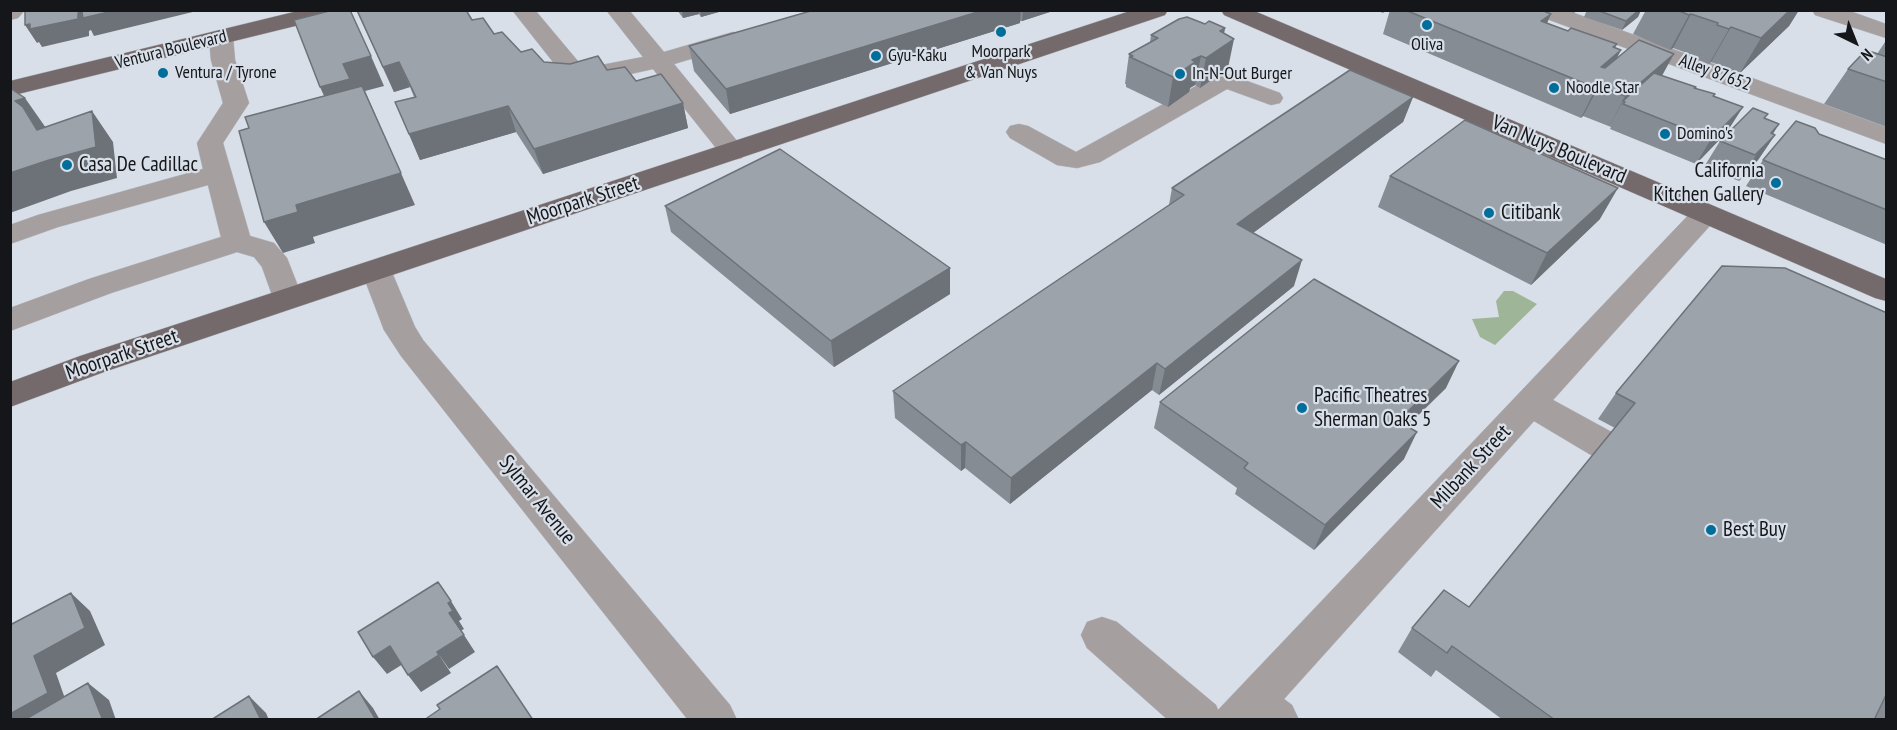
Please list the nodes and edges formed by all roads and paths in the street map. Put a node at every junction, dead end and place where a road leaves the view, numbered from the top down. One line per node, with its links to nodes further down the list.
1 (14, 10): 9 (street)
2 (333, 10): 12 (main road, Ventura Boulevard)
3 (524, 10): 14 (street)
4 (616, 10): 14 (street)
5 (1157, 10): 20 (main road, Moorpark Street)
6 (1232, 10): 22 (main road, Van Nuys Boulevard)
7 (1544, 10): 19 (street, Alley 87652)
8 (1823, 10): 10 (street)
9 (10, 14)
10 (1887, 31)
11 (758, 33): 14 (street)
12 (221, 37): 13 (main road, Ventura Boulevard); 21 (street)
13 (195, 44): 15 (main road, Ventura Boulevard); 17 (main road)
14 (658, 61): 20 (street)
15 (10, 89)
16 (1271, 98): 18 (street)
17 (10, 107)
18 (1019, 132)
19 (1887, 136)
20 (734, 152): 25 (main road, Moorpark Street)
21 (219, 173): 23 (street); 24 (street)
22 (1706, 213): 26 (main road, Van Nuys Boulevard); 30 (street, Milbank Street)
23 (10, 235)
24 (237, 243): 27 (street); 28 (street)
25 (376, 270): 27 (main road, Moorpark Street); 34 (street, Sylmar Avenue)
26 (1887, 291)
27 (287, 299): 29 (main road, Moorpark Street)
28 (10, 320)
29 (10, 395)
30 (1531, 403): 31 (street); 33 (street, Milbank Street)
31 (1604, 445)
32 (1102, 635): 35 (street)
33 (1255, 713)
34 (716, 720)
35 (1201, 720)

